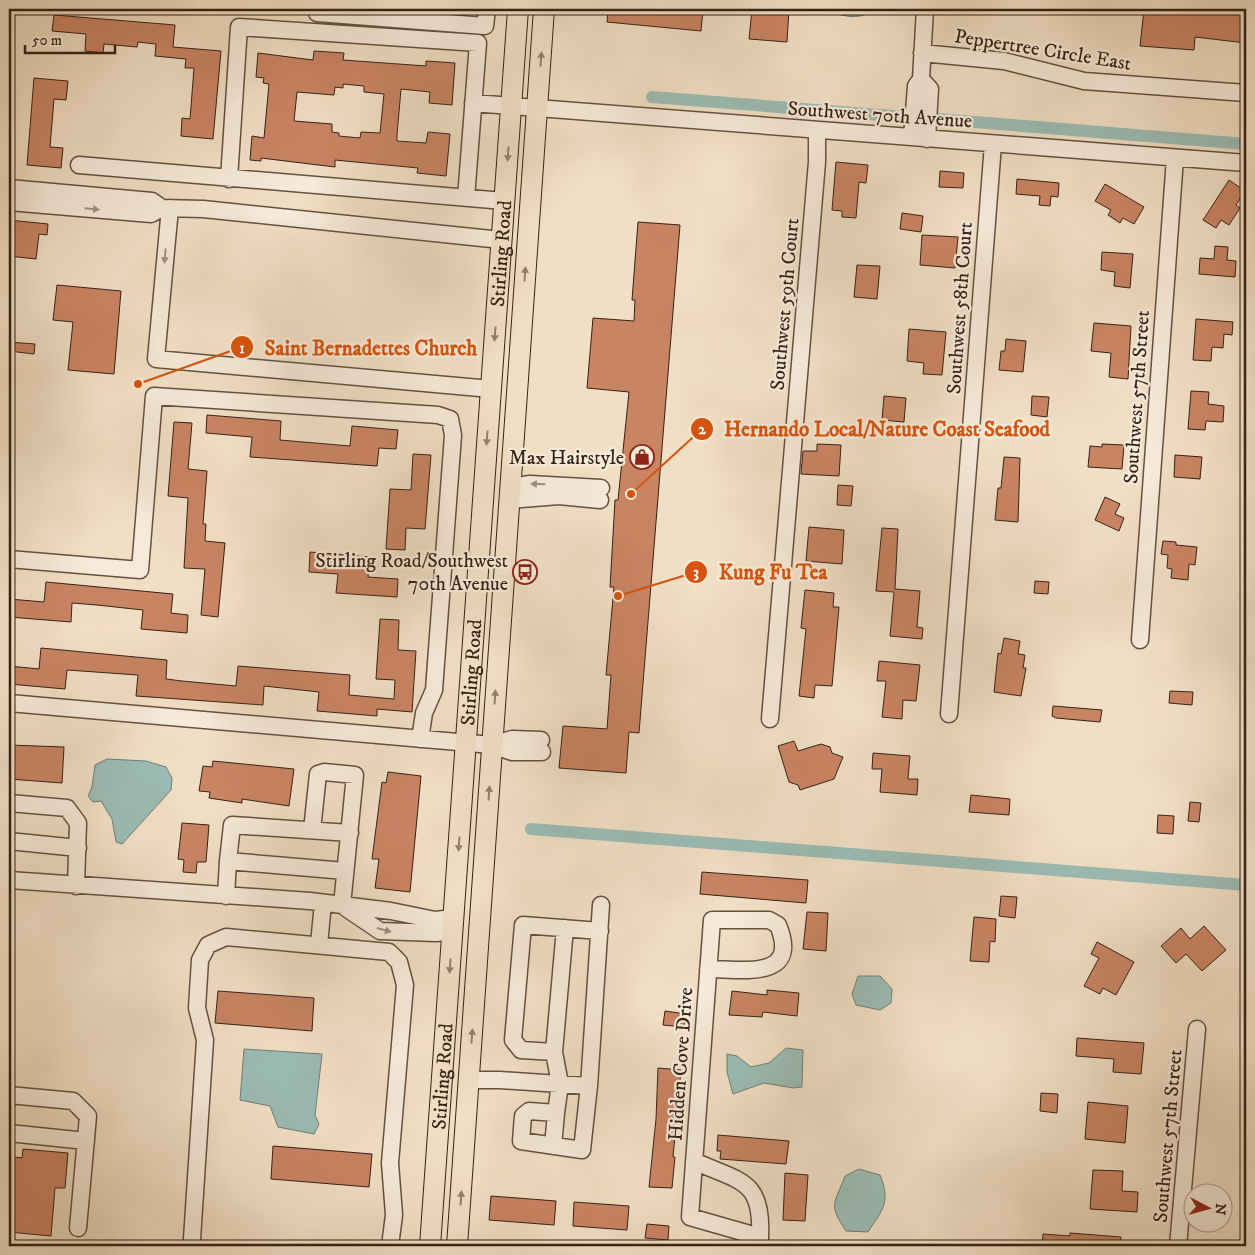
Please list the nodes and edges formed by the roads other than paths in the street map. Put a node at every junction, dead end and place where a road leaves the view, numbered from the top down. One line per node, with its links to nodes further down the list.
1 (317, 9): 2 (street)
2 (487, 9)
3 (518, 9): 9 (main road, Stirling Road)
4 (544, 9): 10 (main road, Stirling Road, one-way to 4)
5 (925, 9): 6 (street)
6 (922, 52): 7 (street, Peppertree Circle East); 12 (street)
7 (1246, 93)
8 (473, 103): 9 (street, Southwest 70th Avenue); 17 (street); 19 (street)
9 (512, 106): 10 (street, Southwest 70th Avenue); 21 (main road, Stirling Road, one-way to 21)
10 (537, 107): 11 (street, Southwest 70th Avenue); 26 (main road, Stirling Road, one-way to 10)
11 (817, 131): 12 (street, Southwest 70th Avenue); 33 (street, Southwest 59th Court)
12 (920, 138): 13 (street, Southwest 70th Avenue)
13 (993, 144): 14 (street, Southwest 70th Avenue); 32 (street, Southwest 58th Court)
14 (1175, 158): 15 (street, Southwest 70th Avenue); 30 (street, Southwest 57th Street)
15 (1246, 163)
16 (79, 165): 17 (street)
17 (229, 179): 19 (street)
18 (9, 188): 20 (street)
19 (466, 198): 21 (street)
20 (72, 201): 22 (street); 23 (street)
21 (504, 201): 24 (main road, Stirling Road)
22 (9, 202)
23 (166, 208): 24 (street); 25 (street, one-way to 25)
24 (501, 240): 25 (main road, Stirling Road, one-way to 25)
25 (491, 389): 26 (main road); 35 (main road, Stirling Road, one-way to 35)
26 (517, 392): 27 (main road, Stirling Road)
27 (510, 494): 28 (street); 36 (main road, Stirling Road, one-way to 27)
28 (600, 494)
29 (9, 559): 34 (street)
30 (1140, 640)
31 (9, 703): 34 (street)
32 (949, 714)
33 (770, 719)
34 (420, 739): 35 (street)
35 (466, 743): 36 (street); 51 (main road, Stirling Road, one-way to 51)
36 (492, 745): 37 (street); 58 (main road, Stirling Road, one-way to 36)
37 (542, 746)
38 (9, 803): 42 (street)
39 (312, 830): 40 (street); 40 (street); 43 (street)
40 (350, 832): 44 (street)
41 (9, 841): 42 (street)
42 (78, 848): 46 (street)
43 (228, 862): 44 (street); 47 (street)
44 (345, 871): 50 (street)
45 (9, 880): 46 (street)
46 (76, 886): 47 (street)
47 (231, 896): 48 (street)
48 (323, 903): 50 (street); 54 (street)
49 (601, 905): 53 (street)
50 (348, 906): 51 (street); 51 (street, one-way to 51)
51 (453, 924): 71 (main road, Stirling Road, one-way to 71)
52 (565, 928): 53 (street); 57 (street); 57 (street)
53 (600, 931): 60 (street)
54 (318, 944): 69 (street); 70 (street)
55 (708, 969): 55 (street, Hidden Cove Drive); 66 (street, Hidden Cove Drive)
56 (1197, 1029): 73 (street, Southwest 57th Street)
57 (554, 1052): 59 (street)
58 (469, 1080): 59 (street); 72 (main road, Stirling Road, one-way to 58)
59 (560, 1084): 60 (street); 62 (street)
60 (589, 1086): 65 (street)
61 (9, 1099): 64 (street)
62 (556, 1113): 65 (street); 65 (street)
63 (9, 1133): 64 (street)
64 (86, 1141): 67 (street)
65 (553, 1146)
66 (694, 1161): 68 (street, Hidden Cove Drive); 68 (street, Hidden Cove Drive)
67 (78, 1228)
68 (760, 1242)
69 (194, 1246)
70 (390, 1246)
71 (430, 1246)
72 (457, 1246)
73 (1178, 1246)

